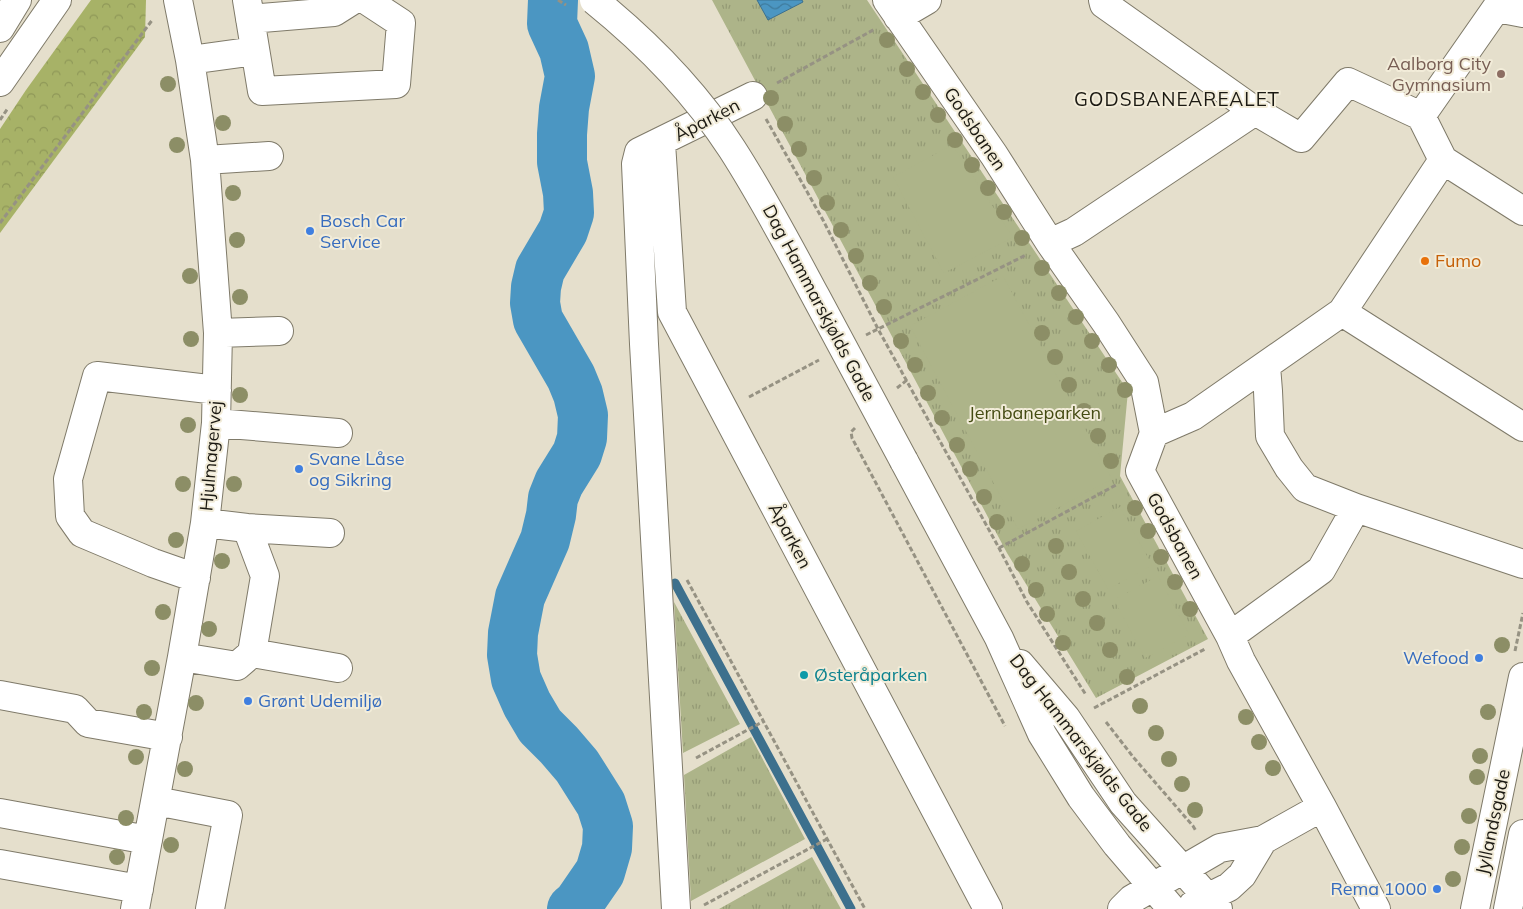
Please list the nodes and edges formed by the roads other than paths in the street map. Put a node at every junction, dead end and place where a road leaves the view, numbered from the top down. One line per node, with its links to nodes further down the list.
1 (17, 0): 12 (street)
2 (57, 0): 15 (street)
3 (178, 0): 14 (street, Hjulmagervej)
4 (353, 0): 11 (street)
5 (366, 0): 13 (street)
6 (594, 0): 41 (street, Dag Hammarskjølds Gade, bridge)
7 (927, 0): 10 (street)
8 (1103, 0): 17 (street)
9 (1508, 7): 18 (street)
10 (892, 8): 24 (street, Godsbanen)
11 (248, 9): 13 (street)
12 (0, 28)
13 (255, 50): 14 (street)
14 (190, 60): 21 (street, Hjulmagervej)
15 (0, 82)
16 (753, 96): 19 (street, Åparken)
17 (1255, 110): 18 (street); 24 (street)
18 (1421, 116): 22 (street)
19 (661, 143): 60 (street, Åparken); 61 (street, Åparken)
20 (269, 156): 21 (street)
21 (205, 160): 27 (street, Hjulmagervej)
22 (1443, 160): 23 (street); 25 (street)
23 (1523, 211)
24 (1050, 243): 33 (street, Godsbanen)
25 (1342, 312): 28 (street); 31 (street)
26 (279, 331): 27 (street)
27 (218, 333): 29 (street, Hjulmagervej)
28 (1266, 366): 33 (street); 34 (street)
29 (217, 390): 30 (street, Hjulmagervej); 39 (street)
30 (216, 423): 32 (street); 35 (street, Hjulmagervej)
31 (1523, 427)
32 (338, 433)
33 (1154, 433): 40 (street, Godsbanen)
34 (1356, 508): 38 (street); 40 (street)
35 (206, 523): 36 (street); 39 (street, Hjulmagervej)
36 (247, 528): 37 (street); 42 (street)
37 (330, 533)
38 (1523, 564)
39 (196, 578): 43 (street, Hjulmagervej)
40 (1230, 636): 49 (street, Godsbanen)
41 (999, 638): 55 (street, Dag Hammarskjølds Gade); 56 (street, Dag Hammarskjølds Gade)
42 (252, 653): 43 (street); 44 (street)
43 (182, 657): 47 (street, Hjulmagervej)
44 (338, 668)
45 (1523, 677): 65 (street, Jyllandsgade)
46 (0, 695): 47 (street)
47 (168, 737): 48 (street, Hjulmagervej)
48 (156, 802): 52 (street, Hjulmagervej); 59 (street)
49 (1322, 807): 53 (street); 64 (street, Godsbanen)
50 (0, 813): 52 (street)
51 (1523, 834): 66 (street)
52 (148, 840): 57 (street, Hjulmagervej)
53 (1263, 840): 55 (street); 58 (street)
54 (0, 864): 57 (street)
55 (1193, 864): 56 (street); 58 (street, Dag Hammarskjølds Gade)
56 (1153, 887): 62 (street); 63 (street, Dag Hammarskjølds Gade)
57 (137, 899)
58 (1204, 905)
59 (210, 909)
60 (676, 909)
61 (988, 909)
62 (1122, 909)
63 (1172, 909)
64 (1376, 909)
65 (1475, 909)
66 (1508, 909)

